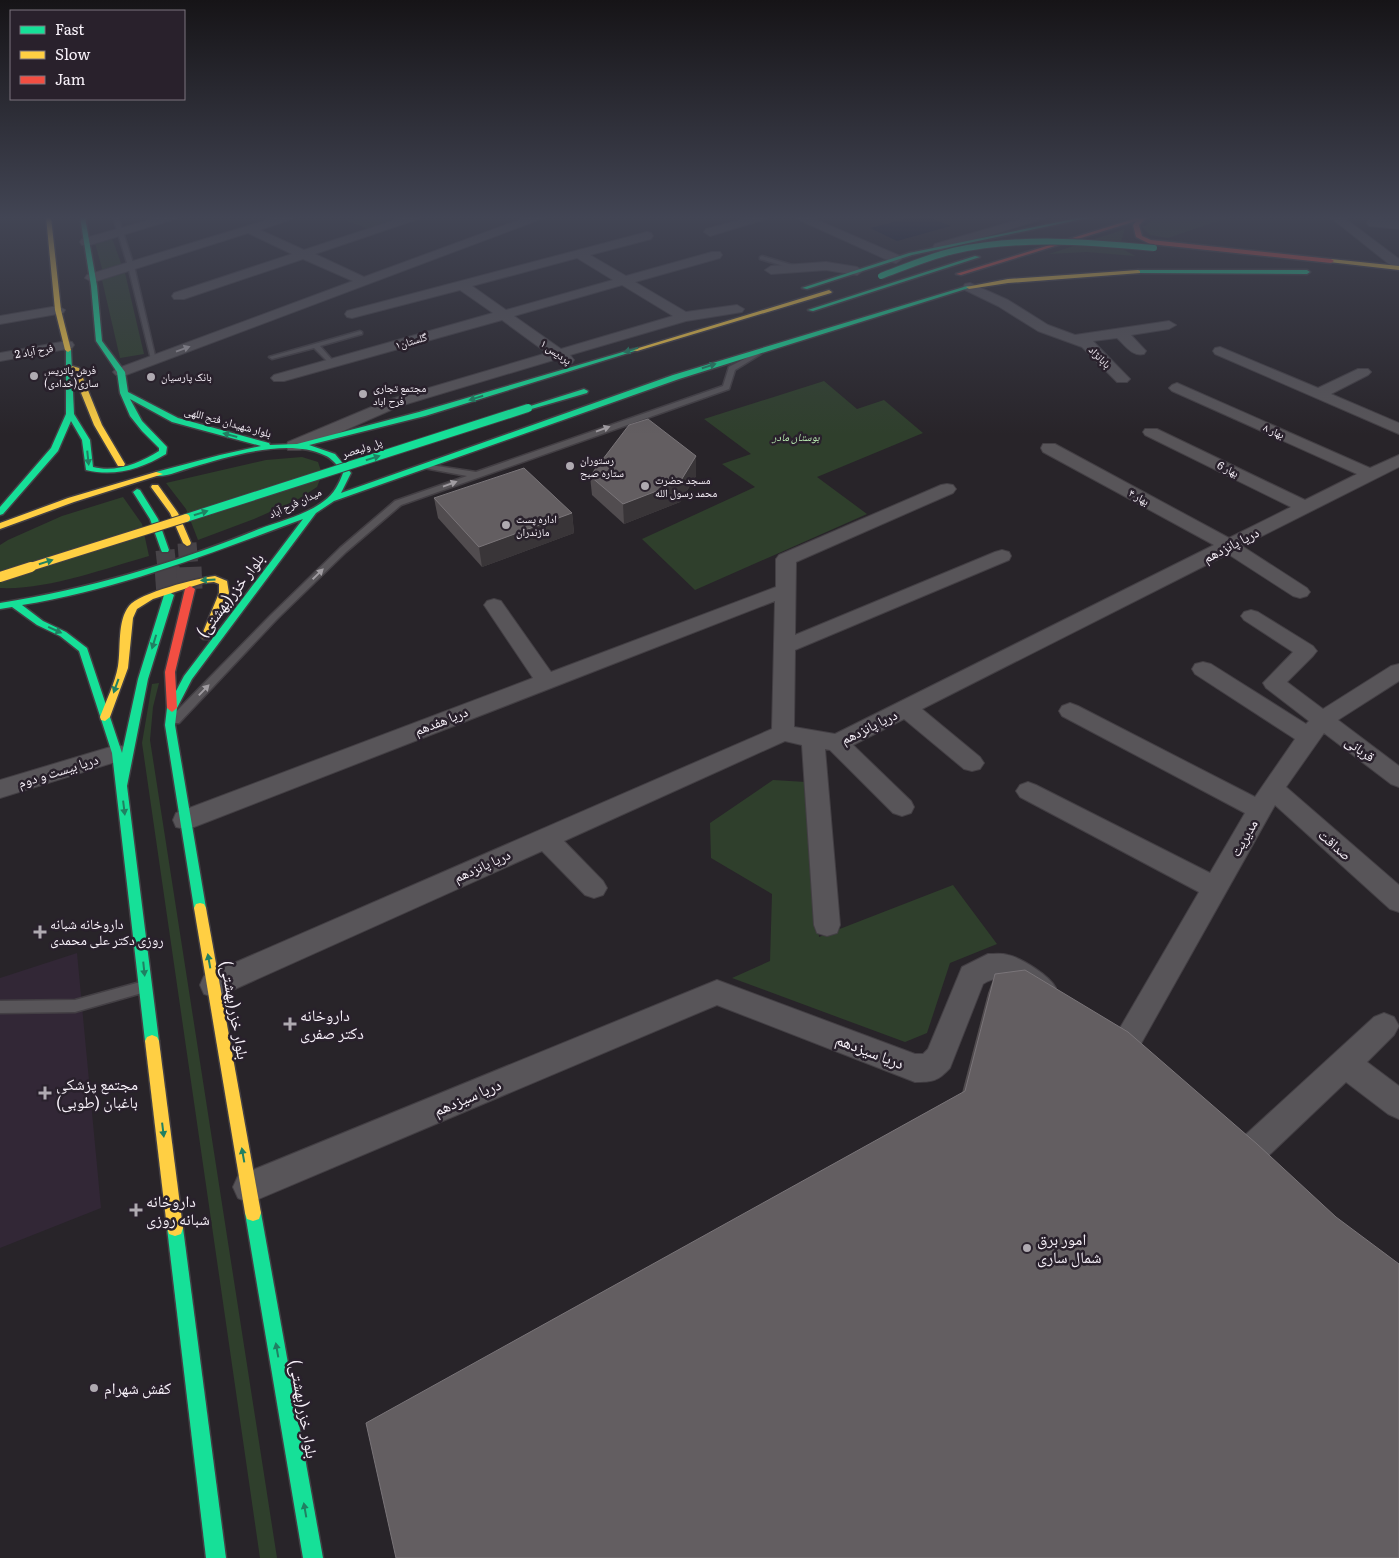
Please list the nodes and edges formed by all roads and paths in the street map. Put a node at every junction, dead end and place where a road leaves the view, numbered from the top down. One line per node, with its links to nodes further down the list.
1 (57, 290): 20 (main road)
2 (93, 290): 31 (main road)
3 (137, 290): 41 (lane)
4 (197, 290): 17 (street)
5 (340, 290): 41 (street, one-way to 5)
6 (444, 290): 21 (street)
7 (469, 290): 22 (street, پردیس ۱)
8 (593, 290): 22 (street, گلستان۱)
9 (639, 290): 23 (street)
10 (798, 290): 19 (main road)
11 (836, 290): 16 (main road, bridge)
12 (886, 290): 13 (main road)
13 (911, 290)
14 (961, 290): 34 (main road)
15 (976, 290): 30 (street, بابانژاد)
16 (829, 292): 29 (main road); 32 (main road)
17 (178, 296)
18 (876, 304): 34 (main road)
19 (737, 309): 23 (street); 29 (main road)
20 (58, 310): 24 (street); 35 (main road)
21 (352, 314)
22 (504, 315): 38 (street, پردیس ۱); 42 (street, گلستان۱)
23 (684, 317): 38 (street)
24 (0, 320)
25 (1169, 325): 28 (street, بابانژاد)
26 (742, 330): 32 (main road)
27 (360, 333): 33 (lane)
28 (1120, 333): 30 (street, بابانژاد); 37 (street)
29 (663, 340): 43 (main road, one-way to 43)
30 (1074, 340): 49 (street, بابانژاد)
31 (99, 341): 44 (main road); 45 (main road)
32 (686, 344): 55 (main road)
33 (315, 345): 40 (lane); 42 (lane)
34 (771, 346): 47 (main road, one-way to 34); 67 (lane, one-way to 34)
35 (67, 348): 39 (street, فرح آباد 2); 54 (main road); 64 (main road)
36 (1220, 350): 53 (street)
37 (1139, 351)
38 (559, 354): 43 (street, پردیس ۱); 58 (street)
39 (0, 357)
40 (272, 357)
41 (154, 359): 45 (street)
42 (332, 363): 48 (street, گلستان۱)
43 (577, 367): 55 (main road, one-way to 55)
44 (103, 370)
45 (121, 372): 52 (main road)
46 (1363, 372): 53 (street)
47 (676, 377): 55 (main road); 65 (main road)
48 (279, 378)
49 (1122, 379)
50 (593, 388): 84 (main road, پل ولیعصر, one-way to 50, bridge)
51 (1178, 388): 66 (street, بهار ۸)
52 (124, 393): 54 (main road, one-way to 52); 59 (main road, بلوار شهیدان فتح اللهی, one-way to 52)
53 (1319, 394): 56 (street)
54 (70, 414): 70 (main road)
55 (425, 419): 58 (main road)
56 (1399, 429)
57 (1151, 432): 75 (street, بهار 6)
58 (294, 446): 59 (main road, میدان فرح آباد); 72 (main road, میدان فرح آباد)
59 (277, 448): 79 (main road, میدان فرح آباد)
60 (1049, 448): 81 (street, بهار ۴)
61 (341, 452): 63 (main road, پل ولیعصر)
62 (1399, 460): 66 (street, دریا پانزدهم)
63 (313, 461)
64 (121, 464)
65 (427, 466): 67 (lane); 72 (main road)
66 (1370, 474): 75 (street, دریا پانزدهم)
67 (477, 475): 102 (lane, one-way to 67)
68 (155, 487): 80 (main road)
69 (947, 489): 86 (street)
70 (17, 492): 73 (lane); 77 (main road)
71 (137, 492): 82 (main road)
72 (333, 499): 76 (main road, میدان فرح آباد)
73 (0, 500)
74 (180, 503): 78 (main road)
75 (1304, 507): 81 (street, دریا پانزدهم)
76 (314, 510): 89 (main road, میدان فرح آباد); 96 (main road, بلوار خزر(بهشتی))
77 (0, 512)
78 (142, 515)
79 (0, 526)
80 (187, 543)
81 (1229, 546): 87 (street, بهار ۴); 99 (street, دریا پانزدهم)
82 (165, 550)
83 (1002, 556): 93 (street)
84 (0, 577)
85 (190, 589): 98 (main road)
86 (785, 590): 93 (street); 97 (street, دریا هفدهم)
87 (1300, 592)
88 (169, 595): 110 (main road, one-way to 110)
89 (14, 604): 91 (main road, میدان فرح آباد); 101 (main road, one-way to 101)
90 (494, 604): 97 (street)
91 (0, 606)
92 (1251, 616): 103 (street)
93 (784, 647): 104 (street)
94 (1203, 669): 103 (street)
95 (1399, 671): 103 (street, مدیریت)
96 (188, 678): 98 (main road, بلوار خزر(بهشتی)); 101 (main road, one-way to 101)
97 (546, 681): 115 (street, دریا هفدهم)
98 (172, 708): 102 (main road, بلوار خزر(بهشتی))
99 (906, 708): 106 (street, دریا پانزدهم); 108 (street)
100 (1070, 711): 113 (street, صداقت)
101 (105, 717): 107 (main road)
102 (170, 725): 115 (main road, بلوار خزر(بهشتی))
103 (1315, 729): 109 (street, قربانی); 113 (street, مدیریت)
104 (783, 733): 105 (street, دریا پانزدهم); 116 (street, دریا پانزدهم)
105 (813, 738): 106 (street, دریا پانزدهم); 120 (street)
106 (837, 743): 114 (street)
107 (117, 753): 110 (main road); 111 (street, دریا بیست و دوم)
108 (972, 763)
109 (1399, 778)
110 (121, 786): 122 (main road, one-way to 122)
111 (0, 789)
112 (1028, 791): 118 (street)
113 (1266, 799): 118 (street, مدیریت); 119 (street, صداقت)
114 (902, 807)
115 (185, 820): 121 (main road, بلوار خزر(بهشتی), one-way to 115)
116 (545, 838): 117 (street); 121 (street, دریا پانزدهم)
117 (594, 888)
118 (1215, 888): 126 (street, مدیریت)
119 (1399, 901)
120 (827, 926)
121 (214, 985): 130 (main road, بلوار خزر(بهشتی), one-way to 121)
122 (146, 987): 124 (lane); 131 (main road, one-way to 131)
123 (1063, 1000): 130 (street, دریا سیزدهم)
124 (0, 1007)
125 (1384, 1026): 127 (street)
126 (1150, 1059)
127 (1344, 1063): 128 (street); 129 (street)
128 (1399, 1104)
129 (1232, 1129)
130 (249, 1187): 132 (main road, بلوار خزر(بهشتی), one-way to 130)
131 (216, 1558)
132 (314, 1558)

